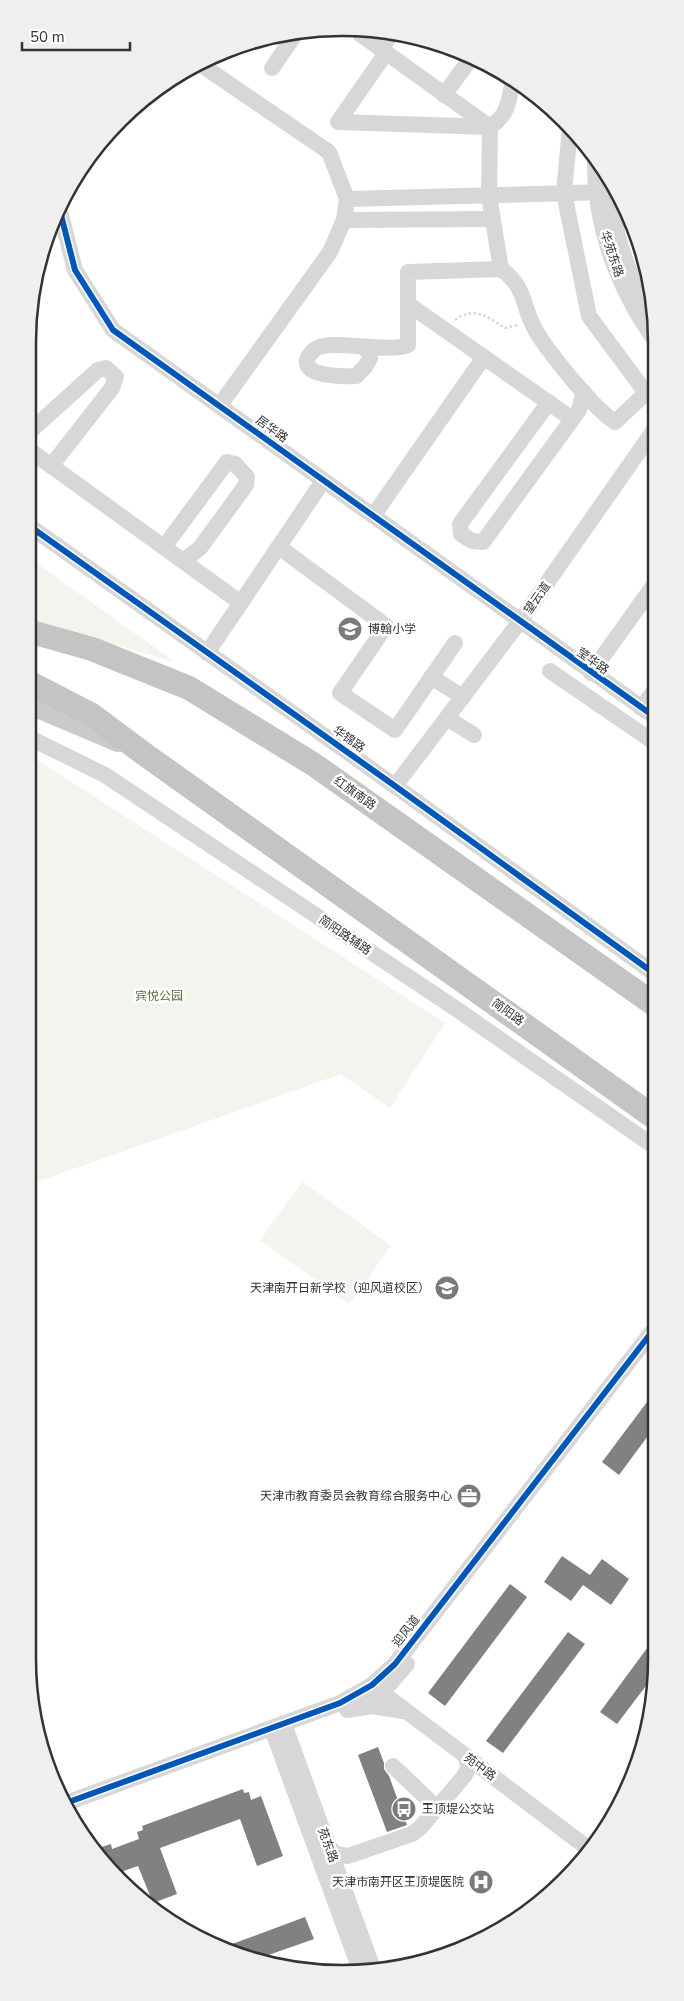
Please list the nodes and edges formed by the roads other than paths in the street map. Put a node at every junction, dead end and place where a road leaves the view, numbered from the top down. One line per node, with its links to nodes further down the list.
1 (368, 38): 3 (street)
2 (291, 41): 6 (street)
3 (386, 46): 8 (street); 9 (street)
4 (467, 64): 8 (street)
5 (206, 68): 14 (street)
6 (272, 68)
7 (511, 88): 9 (street)
8 (444, 95): 9 (street)
9 (490, 127): 13 (street)
10 (569, 137): 12 (street)
11 (606, 190): 12 (street); 20 (street, 华苑东路)
12 (564, 193): 13 (street); 23 (street)
13 (489, 196): 14 (street); 15 (street)
14 (347, 198): 17 (street)
15 (493, 219): 17 (street); 18 (street)
16 (62, 220): 25 (street, 居华路)
17 (344, 220): 25 (street)
18 (501, 269): 19 (street); 23 (street)
19 (408, 304): 21 (street); 22 (street)
20 (645, 305)
21 (364, 348)
22 (484, 357): 24 (street); 32 (street)
23 (584, 392): 26 (street)
24 (549, 402): 26 (street); 26 (street)
25 (220, 405): 31 (street, 居华路)
26 (572, 418)
27 (36, 425): 30 (street)
28 (648, 439): 39 (street, 望云道)
29 (36, 455): 30 (street)
30 (51, 466): 35 (street)
31 (323, 481): 32 (street, 居华路); 34 (street)
32 (374, 516): 39 (street, 居华路)
33 (36, 531): 42 (street, 华锦路)
34 (279, 546): 38 (street); 45 (street)
35 (164, 547): 36 (street); 36 (street)
36 (183, 561): 38 (street)
37 (648, 592): 43 (street)
38 (241, 603): 42 (street)
39 (521, 620): 43 (street, 莹华路); 48 (street, 望云道)
40 (36, 632): 58 (highway, 红旗南路)
41 (455, 644): 45 (street)
42 (207, 654): 56 (street, 华锦路)
43 (584, 668): 46 (street); 50 (street, 莹华路)
44 (550, 671): 46 (street)
45 (431, 678): 48 (street)
46 (565, 681): 53 (street)
47 (36, 686): 55 (highway)
48 (463, 697): 51 (street, 望云道)
49 (36, 707): 55 (main road)
50 (648, 713)
51 (447, 718): 52 (street); 56 (street, 望云道)
52 (474, 735)
53 (648, 738)
54 (36, 741): 60 (street, 简阳路辅路)
55 (147, 756): 59 (highway, 简阳路)
56 (395, 786): 57 (street, 华锦路)
57 (648, 969)
58 (648, 1000)
59 (648, 1112)
60 (648, 1141)
61 (648, 1337): 63 (street, 迎风道)
62 (648, 1349): 63 (street, 迎风道)
63 (380, 1685): 64 (street, 迎风道); 65 (street, 苑中路); 66 (street, 迎风道); 69 (street, 苑中路)
64 (348, 1710): 65 (street); 66 (street, 迎风道)
65 (408, 1712): 67 (street, 苑中路)
66 (279, 1733): 71 (street, 迎风道); 73 (street, 迎风道); 76 (street, 苑东路); 78 (street, 苑东路)
67 (466, 1756): 69 (street, 苑中路); 70 (street)
68 (393, 1766): 72 (street)
69 (488, 1768): 70 (street); 74 (street, 苑中路); 75 (street, 苑中路)
70 (465, 1775): 72 (street)
71 (72, 1801)
72 (437, 1808): 76 (street)
73 (77, 1811)
74 (589, 1839)
75 (585, 1845)
76 (329, 1848): 77 (street, 苑东路)
77 (371, 1963)
78 (358, 1964)

